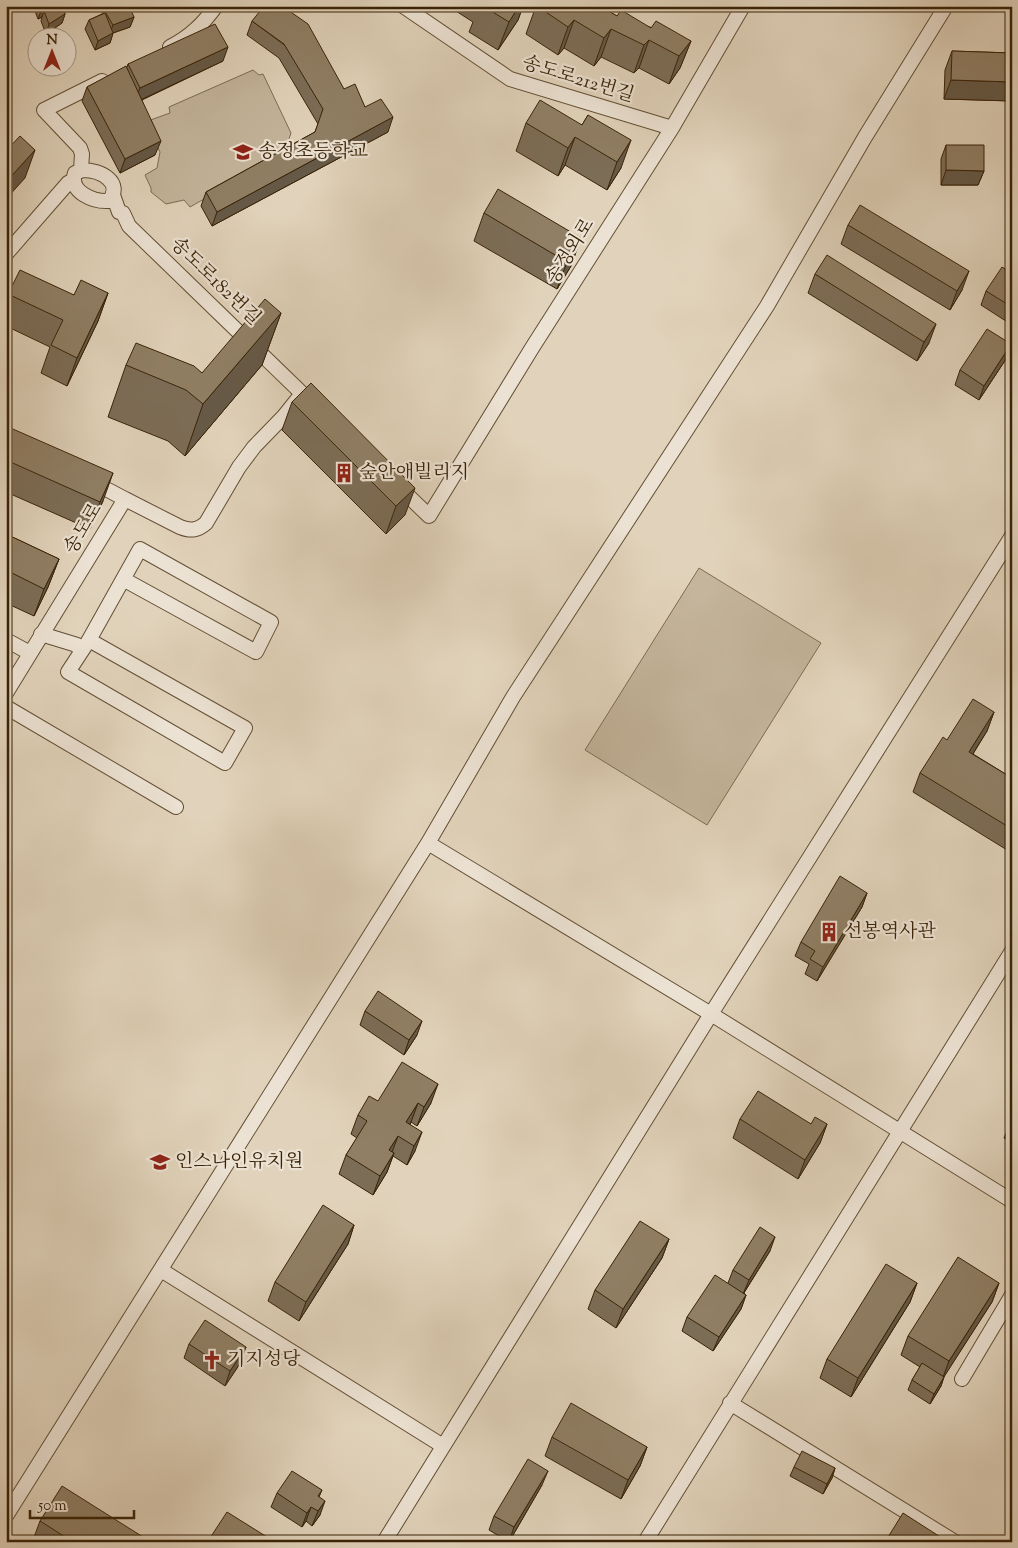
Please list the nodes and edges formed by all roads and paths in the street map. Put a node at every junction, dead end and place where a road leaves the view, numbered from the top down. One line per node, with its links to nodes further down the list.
1 (216, 6): 5 (street)
2 (403, 6): 7 (street, 송도로212번길)
3 (744, 6): 7 (street, 송정외로)
4 (946, 6): 25 (street)
5 (156, 54)
6 (113, 76): 8 (street)
7 (672, 128): 13 (street, 송정외로)
8 (78, 175): 9 (street); 9 (street); 10 (street)
9 (113, 195): 11 (street, 송도로182번길)
10 (6, 254)
11 (303, 394): 12 (street, 송도로182번길); 15 (street)
12 (324, 414)
13 (387, 476)
14 (83, 477): 15 (street, 송도로)
15 (125, 499): 18 (street, 송도로)
16 (1012, 536): 27 (street)
17 (124, 579): 17 (street); 20 (street)
18 (41, 634): 20 (street); 21 (street, 송도로)
19 (6, 640): 21 (street)
20 (85, 646): 20 (street)
21 (30, 653): 22 (street, 송도로)
22 (6, 693)
23 (6, 707): 24 (street)
24 (176, 807)
25 (428, 843): 27 (street); 30 (street)
26 (1012, 951): 28 (street)
27 (711, 1014): 28 (street); 34 (street)
28 (899, 1131): 29 (street); 33 (street)
29 (1012, 1201)
30 (161, 1270): 34 (street); 35 (street)
31 (1012, 1295): 32 (street)
32 (962, 1379)
33 (730, 1404): 37 (street); 38 (street)
34 (443, 1446): 36 (street)
35 (6, 1516)
36 (384, 1542)
37 (645, 1542)
38 (955, 1542)

